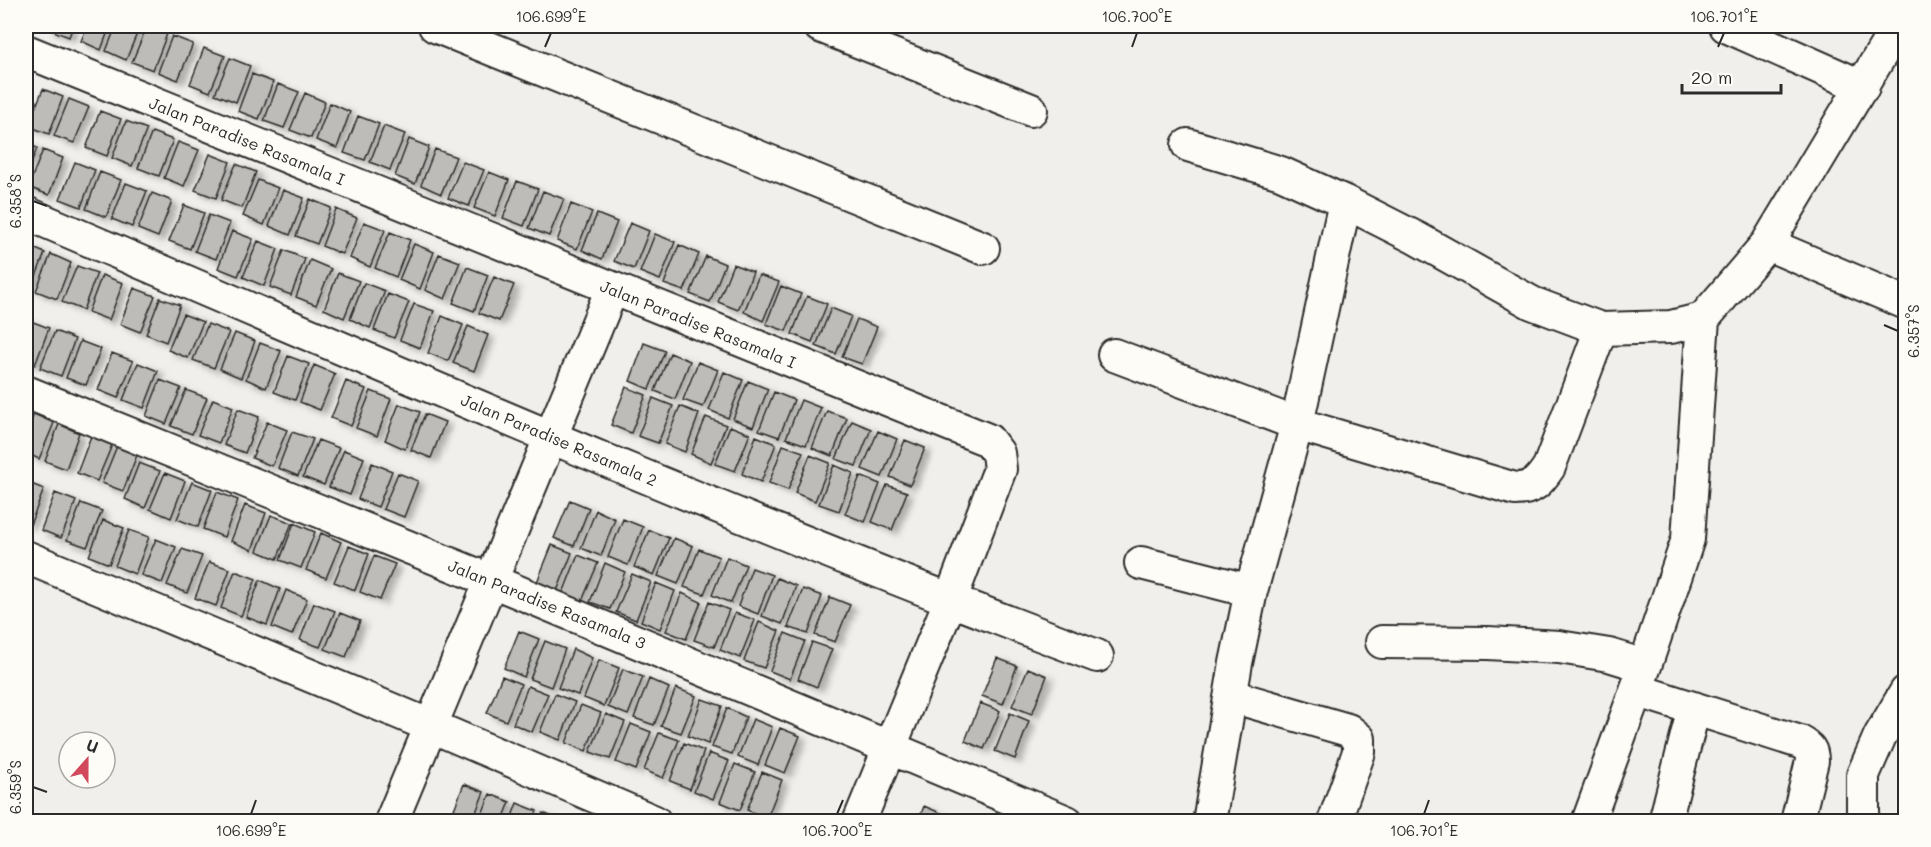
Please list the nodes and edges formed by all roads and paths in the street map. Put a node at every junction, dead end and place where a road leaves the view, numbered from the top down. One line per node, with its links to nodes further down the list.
1 (435, 26): 12 (street)
2 (820, 26): 7 (street)
3 (1726, 26): 6 (street)
4 (1898, 26): 6 (street)
5 (26, 51): 13 (street, Jalan Paradise Rasamala I)
6 (1863, 87): 11 (street)
7 (1031, 110)
8 (1188, 145): 9 (street)
9 (1345, 202): 16 (street); 19 (street)
10 (26, 213): 20 (street, Jalan Paradise Rasamala 2)
11 (1767, 244): 14 (street); 15 (street)
12 (983, 248)
13 (612, 289): 20 (street); 25 (street, Jalan Paradise Rasamala I)
14 (1905, 303)
15 (1704, 319): 16 (street); 28 (street)
16 (1601, 329): 19 (street)
17 (1114, 355): 19 (street)
18 (26, 392): 23 (street, Jalan Paradise Rasamala 3)
19 (1297, 424): 24 (street)
20 (551, 438): 23 (street); 25 (street, Jalan Paradise Rasamala 2)
21 (26, 557): 32 (street)
22 (1141, 563): 24 (street)
23 (492, 581): 32 (street); 33 (street, Jalan Paradise Rasamala 3)
24 (1251, 591): 30 (street)
25 (950, 601): 27 (street, Jalan Paradise Rasamala 2); 33 (street, Jalan Paradise Rasamala I)
26 (1383, 642): 28 (street)
27 (1097, 656)
28 (1640, 678): 31 (street); 40 (street)
29 (1905, 692): 43 (street)
30 (1231, 696): 38 (street); 39 (street)
31 (1694, 708): 41 (street); 42 (street)
32 (431, 726): 34 (street); 35 (street)
33 (889, 746): 36 (street, Jalan Paradise Rasamala I); 37 (street, Jalan Paradise Rasamala 3)
34 (391, 822)
35 (655, 822)
36 (858, 822)
37 (1067, 822)
38 (1209, 822)
39 (1334, 822)
40 (1588, 822)
41 (1665, 822)
42 (1797, 822)
43 (1863, 822)

